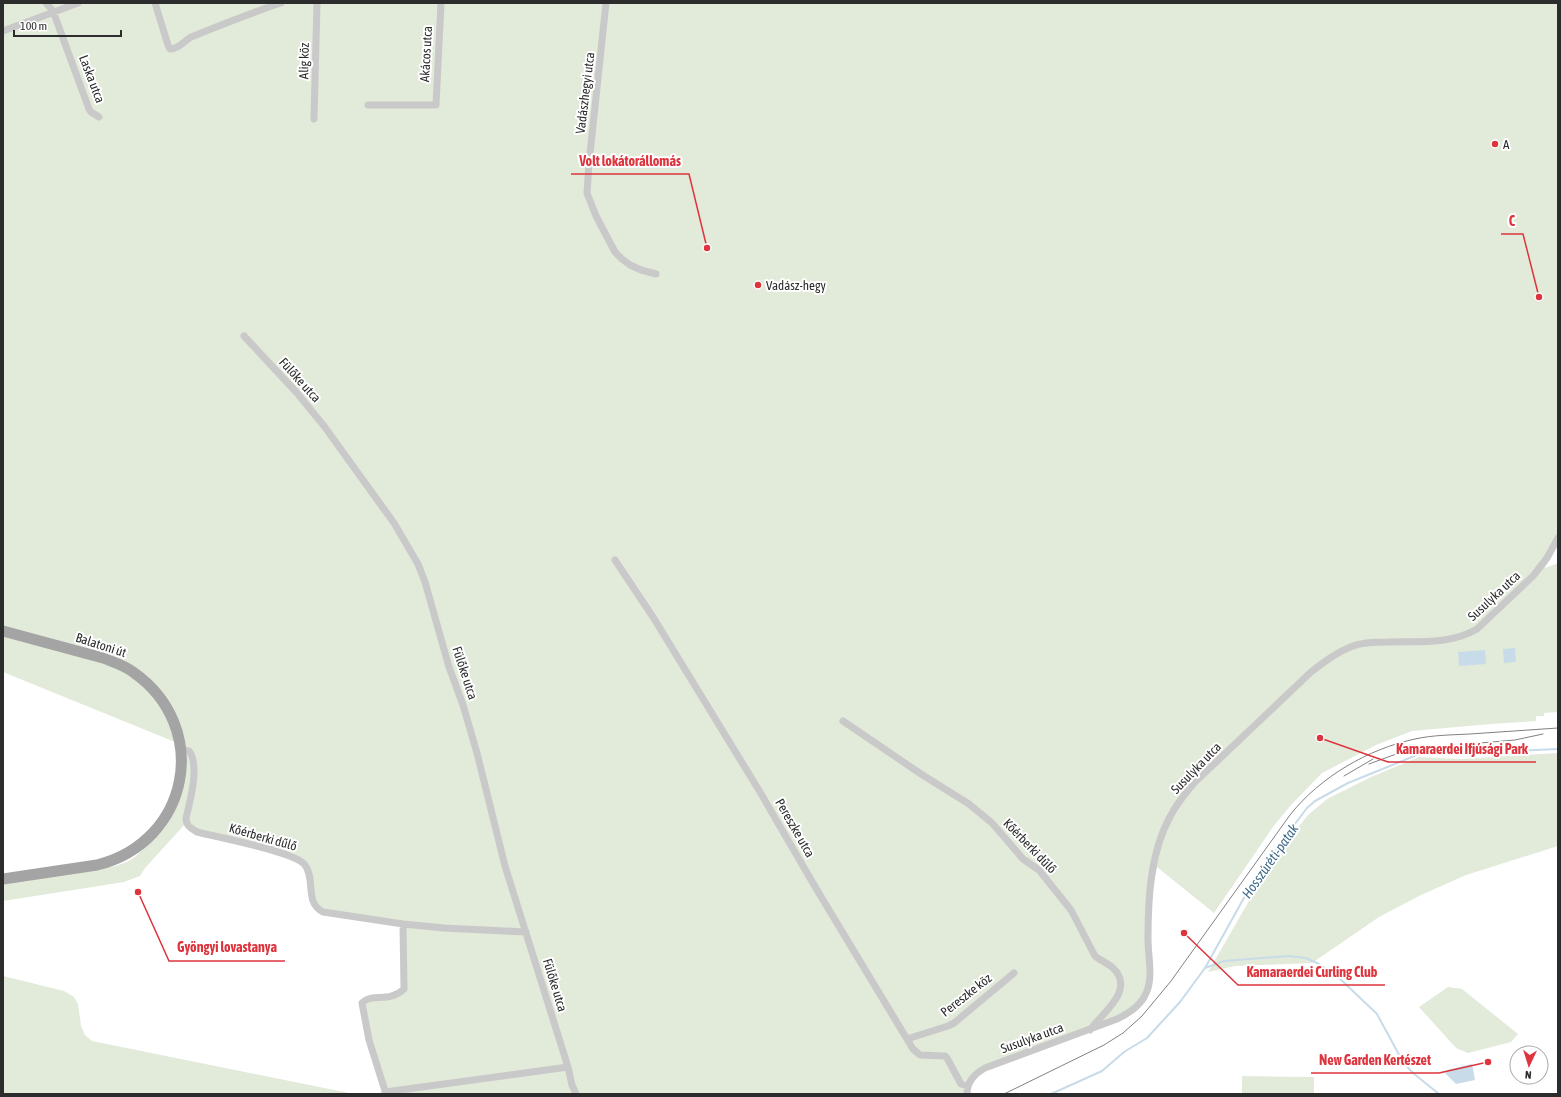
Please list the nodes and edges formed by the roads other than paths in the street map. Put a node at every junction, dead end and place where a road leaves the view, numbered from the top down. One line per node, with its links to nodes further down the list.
1 (46, 3): 8 (street, Laska utca)
2 (78, 3): 8 (street)
3 (155, 3): 4 (street)
4 (281, 3)
5 (317, 3): 12 (street, Alig köz)
6 (441, 3): 10 (street, Akácos utca)
7 (606, 3): 13 (street, Vadászhegyi utca)
8 (53, 11): 9 (street); 11 (street, Laska utca)
9 (3, 31)
10 (368, 105)
11 (99, 117)
12 (314, 119)
13 (656, 274)
14 (244, 336): 22 (street, Fülőke utca)
15 (1558, 538): 24 (street, Susulyka utca)
16 (615, 560): 25 (street, Pereszke utca)
17 (3, 632): 19 (main road, Balatoni út)
18 (843, 721): 24 (street, Kőérberki dűlő)
19 (180, 750): 20 (main road, Balatoni út); 21 (street, Kőérberki dűlő)
20 (3, 879)
21 (403, 924): 22 (street, Kőérberki dűlő); 28 (street)
22 (526, 932): 26 (street, Fülőke utca)
23 (1014, 973): 25 (street, Pereszke köz)
24 (1090, 1030): 27 (street, Susulyka utca)
25 (907, 1039): 27 (street, Pereszke utca)
26 (568, 1067): 28 (street); 29 (street, Fülőke utca)
27 (968, 1086): 30 (street)
28 (385, 1093)
29 (576, 1094)
30 (967, 1094)

